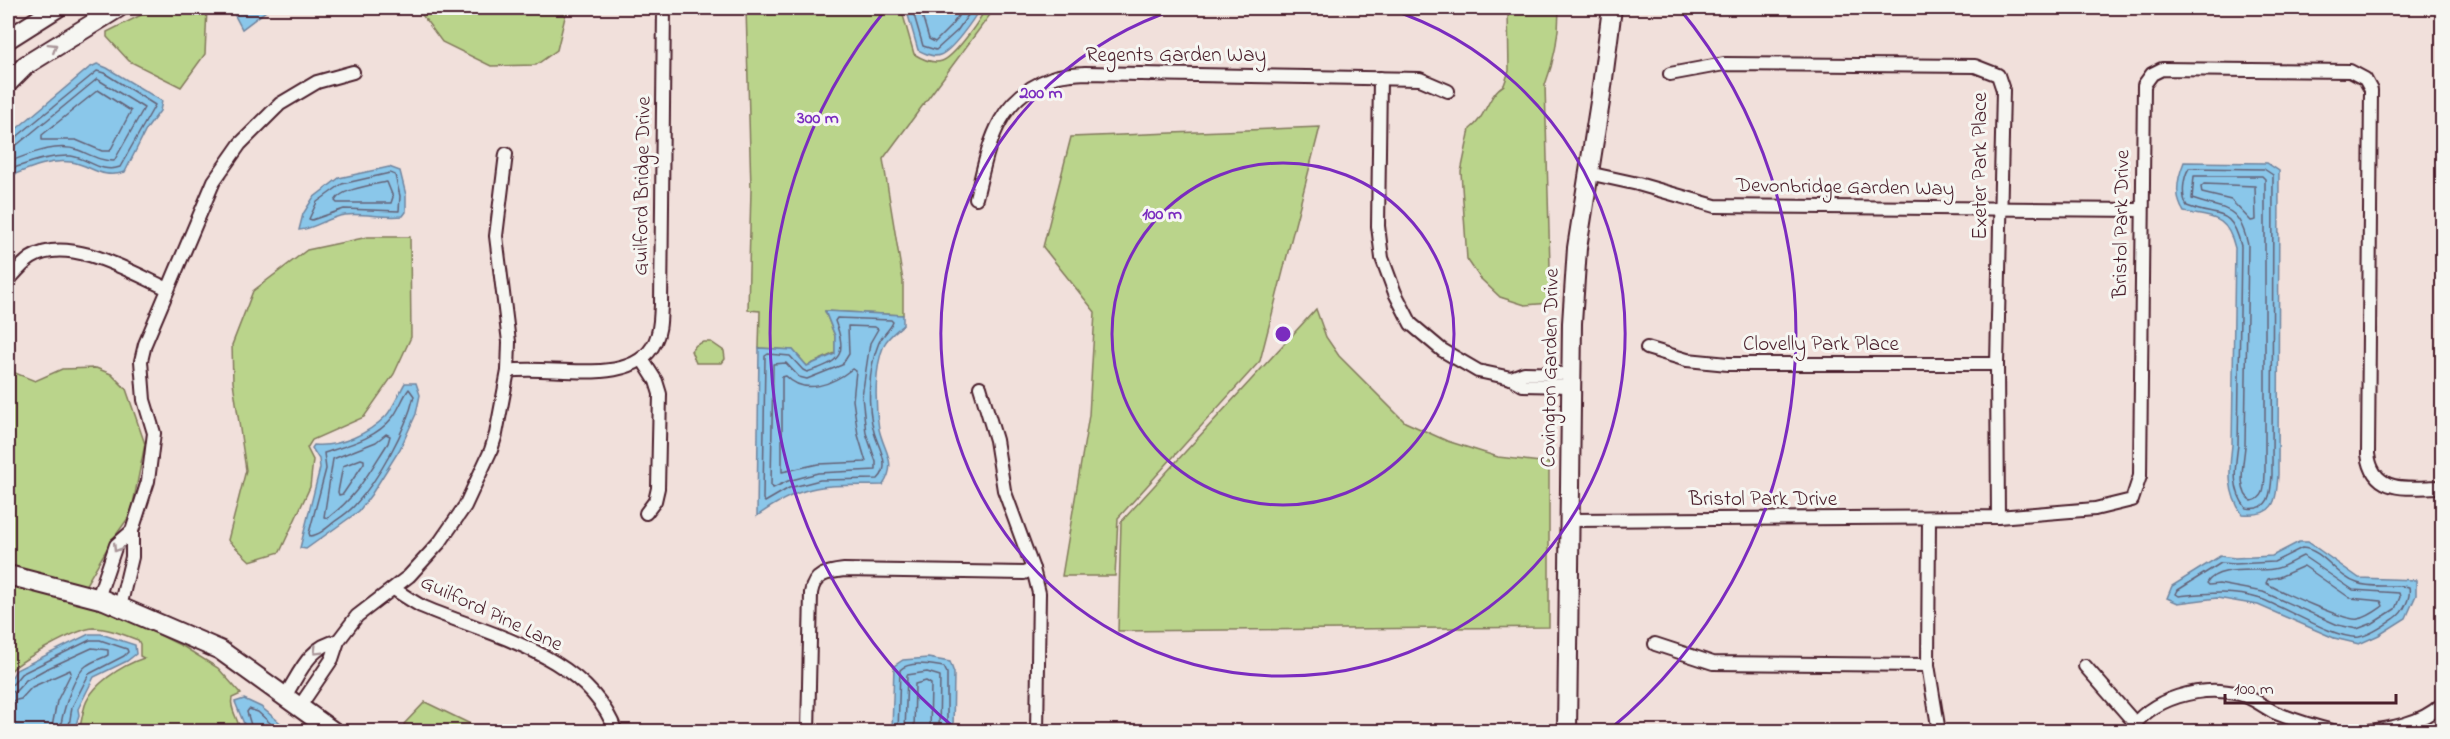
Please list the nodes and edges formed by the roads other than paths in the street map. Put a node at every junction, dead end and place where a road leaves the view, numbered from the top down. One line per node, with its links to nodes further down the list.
1 (57, 8): 5 (street)
2 (118, 8): 9 (street, one-way to 2)
3 (664, 8): 19 (street, Guilford Bridge Drive)
4 (1612, 8): 12 (street, Covington Garden Drive)
5 (8, 39)
6 (353, 72): 17 (street)
7 (1670, 74): 14 (street, Exeter Park Place)
8 (1380, 78): 10 (street, Regents Garden Way); 13 (street, Regents Garden Way); 22 (street)
9 (8, 83)
10 (1448, 90)
11 (506, 154): 21 (street)
12 (1588, 173): 14 (street, Devonbridge Garden Way); 22 (street, Covington Garden Drive)
13 (976, 198)
14 (2001, 209): 15 (street, Devonbridge Garden Way); 20 (street, Exeter Park Place)
15 (2142, 210): 24 (street, Bristol Park Drive); 26 (street, Bristol Park Drive)
16 (8, 281): 17 (street)
17 (168, 289): 29 (street)
18 (1647, 348): 20 (street, Clovelly Park Place)
19 (642, 359): 21 (street); 25 (street)
20 (1997, 364): 26 (street, Exeter Park Place)
21 (508, 371): 32 (street)
22 (1571, 380): 28 (street, Covington Garden Drive)
23 (980, 387): 30 (street)
24 (2442, 487)
25 (646, 513)
26 (1998, 517): 27 (street, Bristol Park Drive)
27 (1929, 519): 28 (street, Bristol Park Drive); 37 (street)
28 (1570, 520): 46 (street, Covington Garden Drive)
29 (132, 531): 33 (street, one-way to 33); 34 (street)
30 (1033, 569): 44 (street); 45 (street)
31 (8, 575): 33 (street)
32 (394, 589): 35 (street); 43 (street, Guilford Pine Lane)
33 (98, 598): 34 (street)
34 (120, 607): 39 (street)
35 (338, 641): 39 (street); 39 (street, one-way to 39)
36 (1655, 644): 37 (street)
37 (1928, 665): 47 (street)
38 (2085, 666): 41 (street)
39 (293, 701): 42 (street)
40 (2442, 704): 49 (street)
41 (2132, 727): 48 (street)
42 (334, 732)
43 (616, 732)
44 (808, 732)
45 (1037, 732)
46 (1568, 732)
47 (1939, 732)
48 (2337, 732)
49 (2361, 732)

